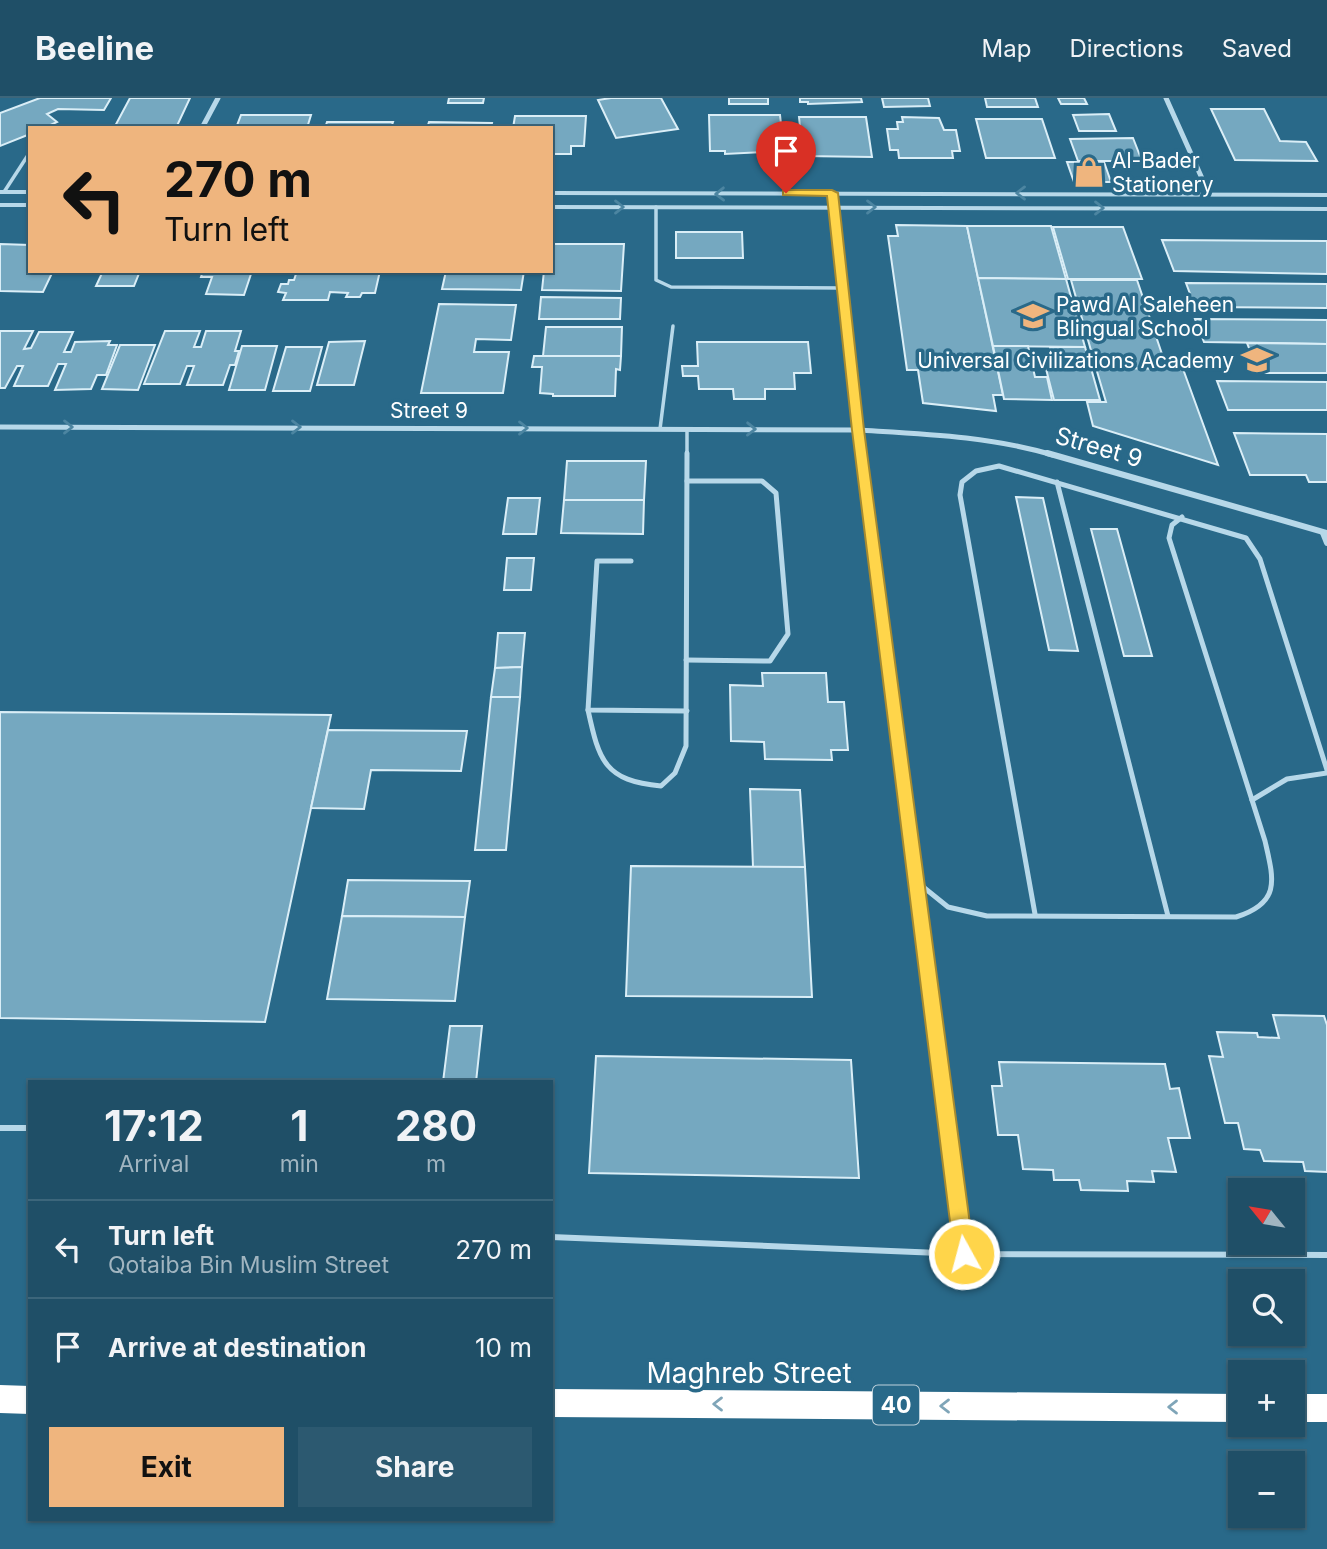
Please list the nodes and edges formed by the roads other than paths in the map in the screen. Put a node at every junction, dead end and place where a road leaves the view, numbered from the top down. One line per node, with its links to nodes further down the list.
1 (218, 98): 3 (street)
2 (1166, 98): 9 (street)
3 (203, 126)
4 (28, 155): 5 (lane)
5 (2, 192): 6 (street)
6 (28, 192)
7 (553, 193): 8 (street, one-way to 7)
8 (832, 193): 9 (street, one-way to 8); 15 (street)
9 (1209, 194): 10 (street)
10 (1327, 195)
11 (0, 205): 12 (street)
12 (28, 205)
13 (553, 206): 14 (street, one-way to 14)
14 (656, 207): 15 (street); 17 (lane)
15 (832, 207): 16 (street, one-way to 16); 17 (street)
16 (1327, 209)
17 (843, 288): 22 (street)
18 (673, 326): 20 (lane)
19 (0, 426): 20 (street, Street 9, one-way to 20)
20 (660, 429): 21 (street, Street 9)
21 (687, 429): 22 (street, Street 9, one-way to 22); 23 (lane)
22 (858, 430): 26 (street, Street 9); 34 (street)
23 (687, 481): 29 (lane); 29 (lane)
24 (1057, 482): 25 (lane); 35 (lane); 36 (lane)
25 (1182, 517): 32 (lane); 33 (lane)
26 (1325, 533): 27 (street)
27 (1327, 543)
28 (631, 561): 30 (lane)
29 (686, 660): 31 (lane)
30 (588, 710): 31 (lane); 31 (lane)
31 (687, 711)
32 (1327, 771): 33 (lane)
33 (1252, 800): 36 (lane)
34 (916, 881): 35 (lane); 40 (street)
35 (1035, 914): 36 (lane)
36 (1168, 916)
37 (0, 1128): 38 (lane)
38 (28, 1128)
39 (553, 1237): 40 (lane)
40 (964, 1254): 41 (lane)
41 (1327, 1255)
42 (0, 1399): 43 (highway)
43 (28, 1400)
44 (553, 1403): 45 (highway, Maghreb Street / 40, one-way to 44)
45 (1228, 1408)
46 (1305, 1408): 47 (highway)
47 (1327, 1408)

